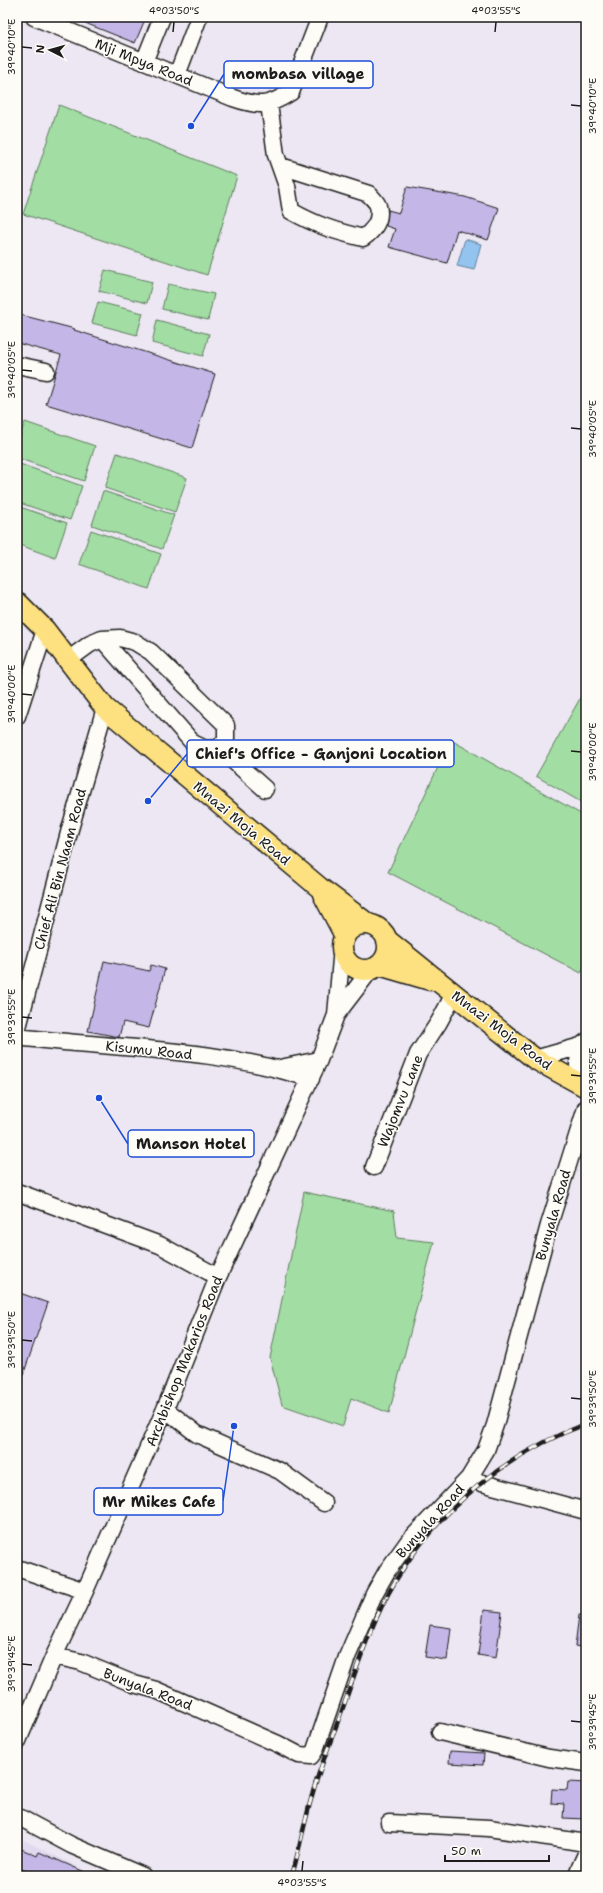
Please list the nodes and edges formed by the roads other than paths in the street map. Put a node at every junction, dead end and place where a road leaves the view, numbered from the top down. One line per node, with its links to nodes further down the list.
1 (34, 17): 5 (street, Mji Mpya Road)
2 (162, 17): 5 (street)
3 (199, 17): 6 (street)
4 (320, 17): 7 (street)
5 (144, 62): 6 (street, Mji Mpya Road)
6 (177, 75): 7 (street, Mji Mpya Road)
7 (269, 104): 8 (street)
8 (281, 166): 8 (street)
9 (17, 365): 10 (street)
10 (46, 371)
11 (17, 602): 12 (main road, Mnazi Moja Road)
12 (44, 630): 14 (main road, Mnazi Moja Road); 16 (street)
13 (102, 639): 14 (street); 17 (street); 17 (street)
14 (68, 660): 15 (main road, Mnazi Moja Road)
15 (105, 708): 19 (main road, Mnazi Moja Road); 26 (street, Chief Ali Bin Naam Road)
16 (17, 716)
17 (219, 748): 18 (street)
18 (265, 789)
19 (320, 888): 20 (main road, Mnazi Moja Road); 22 (main road)
20 (368, 924): 21 (main road); 22 (main road)
21 (387, 940): 23 (main road); 24 (main road, Mnazi Moja Road)
22 (344, 942): 23 (main road); 25 (street)
23 (376, 966): 24 (main road); 25 (street)
24 (447, 989): 29 (main road, Mnazi Moja Road); 35 (street, Wajomvu Lane)
25 (336, 1015): 30 (street, Archbishop Makarios Road)
26 (17, 1031)
27 (17, 1037): 31 (street, Kisumu Road)
28 (583, 1044): 29 (street); 33 (street)
29 (536, 1059): 33 (main road, Mnazi Moja Road)
30 (319, 1060): 31 (street, Kisumu Road); 32 (street, Archbishop Makarios Road)
31 (280, 1068): 32 (street, Kisumu Road)
32 (311, 1079): 37 (street, Archbishop Makarios Road)
33 (584, 1086)
34 (586, 1108): 39 (street, Bunyala Road)
35 (374, 1167)
36 (17, 1192): 37 (street)
37 (218, 1277): 38 (street, Archbishop Makarios Road)
38 (165, 1409): 40 (street); 43 (street, Archbishop Makarios Road)
39 (469, 1478): 41 (street); 44 (street, Bunyala Road)
40 (324, 1503)
41 (586, 1511)
42 (17, 1568): 43 (street)
43 (85, 1591): 44 (street, Archbishop Makarios Road)
44 (54, 1656): 45 (street, Archbishop Makarios Road)
45 (32, 1707): 46 (street, Archbishop Makarios Road); 48 (street, Archbishop Makarios Road)
46 (17, 1726)
47 (440, 1732): 49 (street)
48 (17, 1743)
49 (586, 1763)
50 (18, 1818): 54 (street)
51 (389, 1823): 52 (street)
52 (586, 1843)
53 (586, 1854): 55 (street)
54 (143, 1876)
55 (576, 1876)

